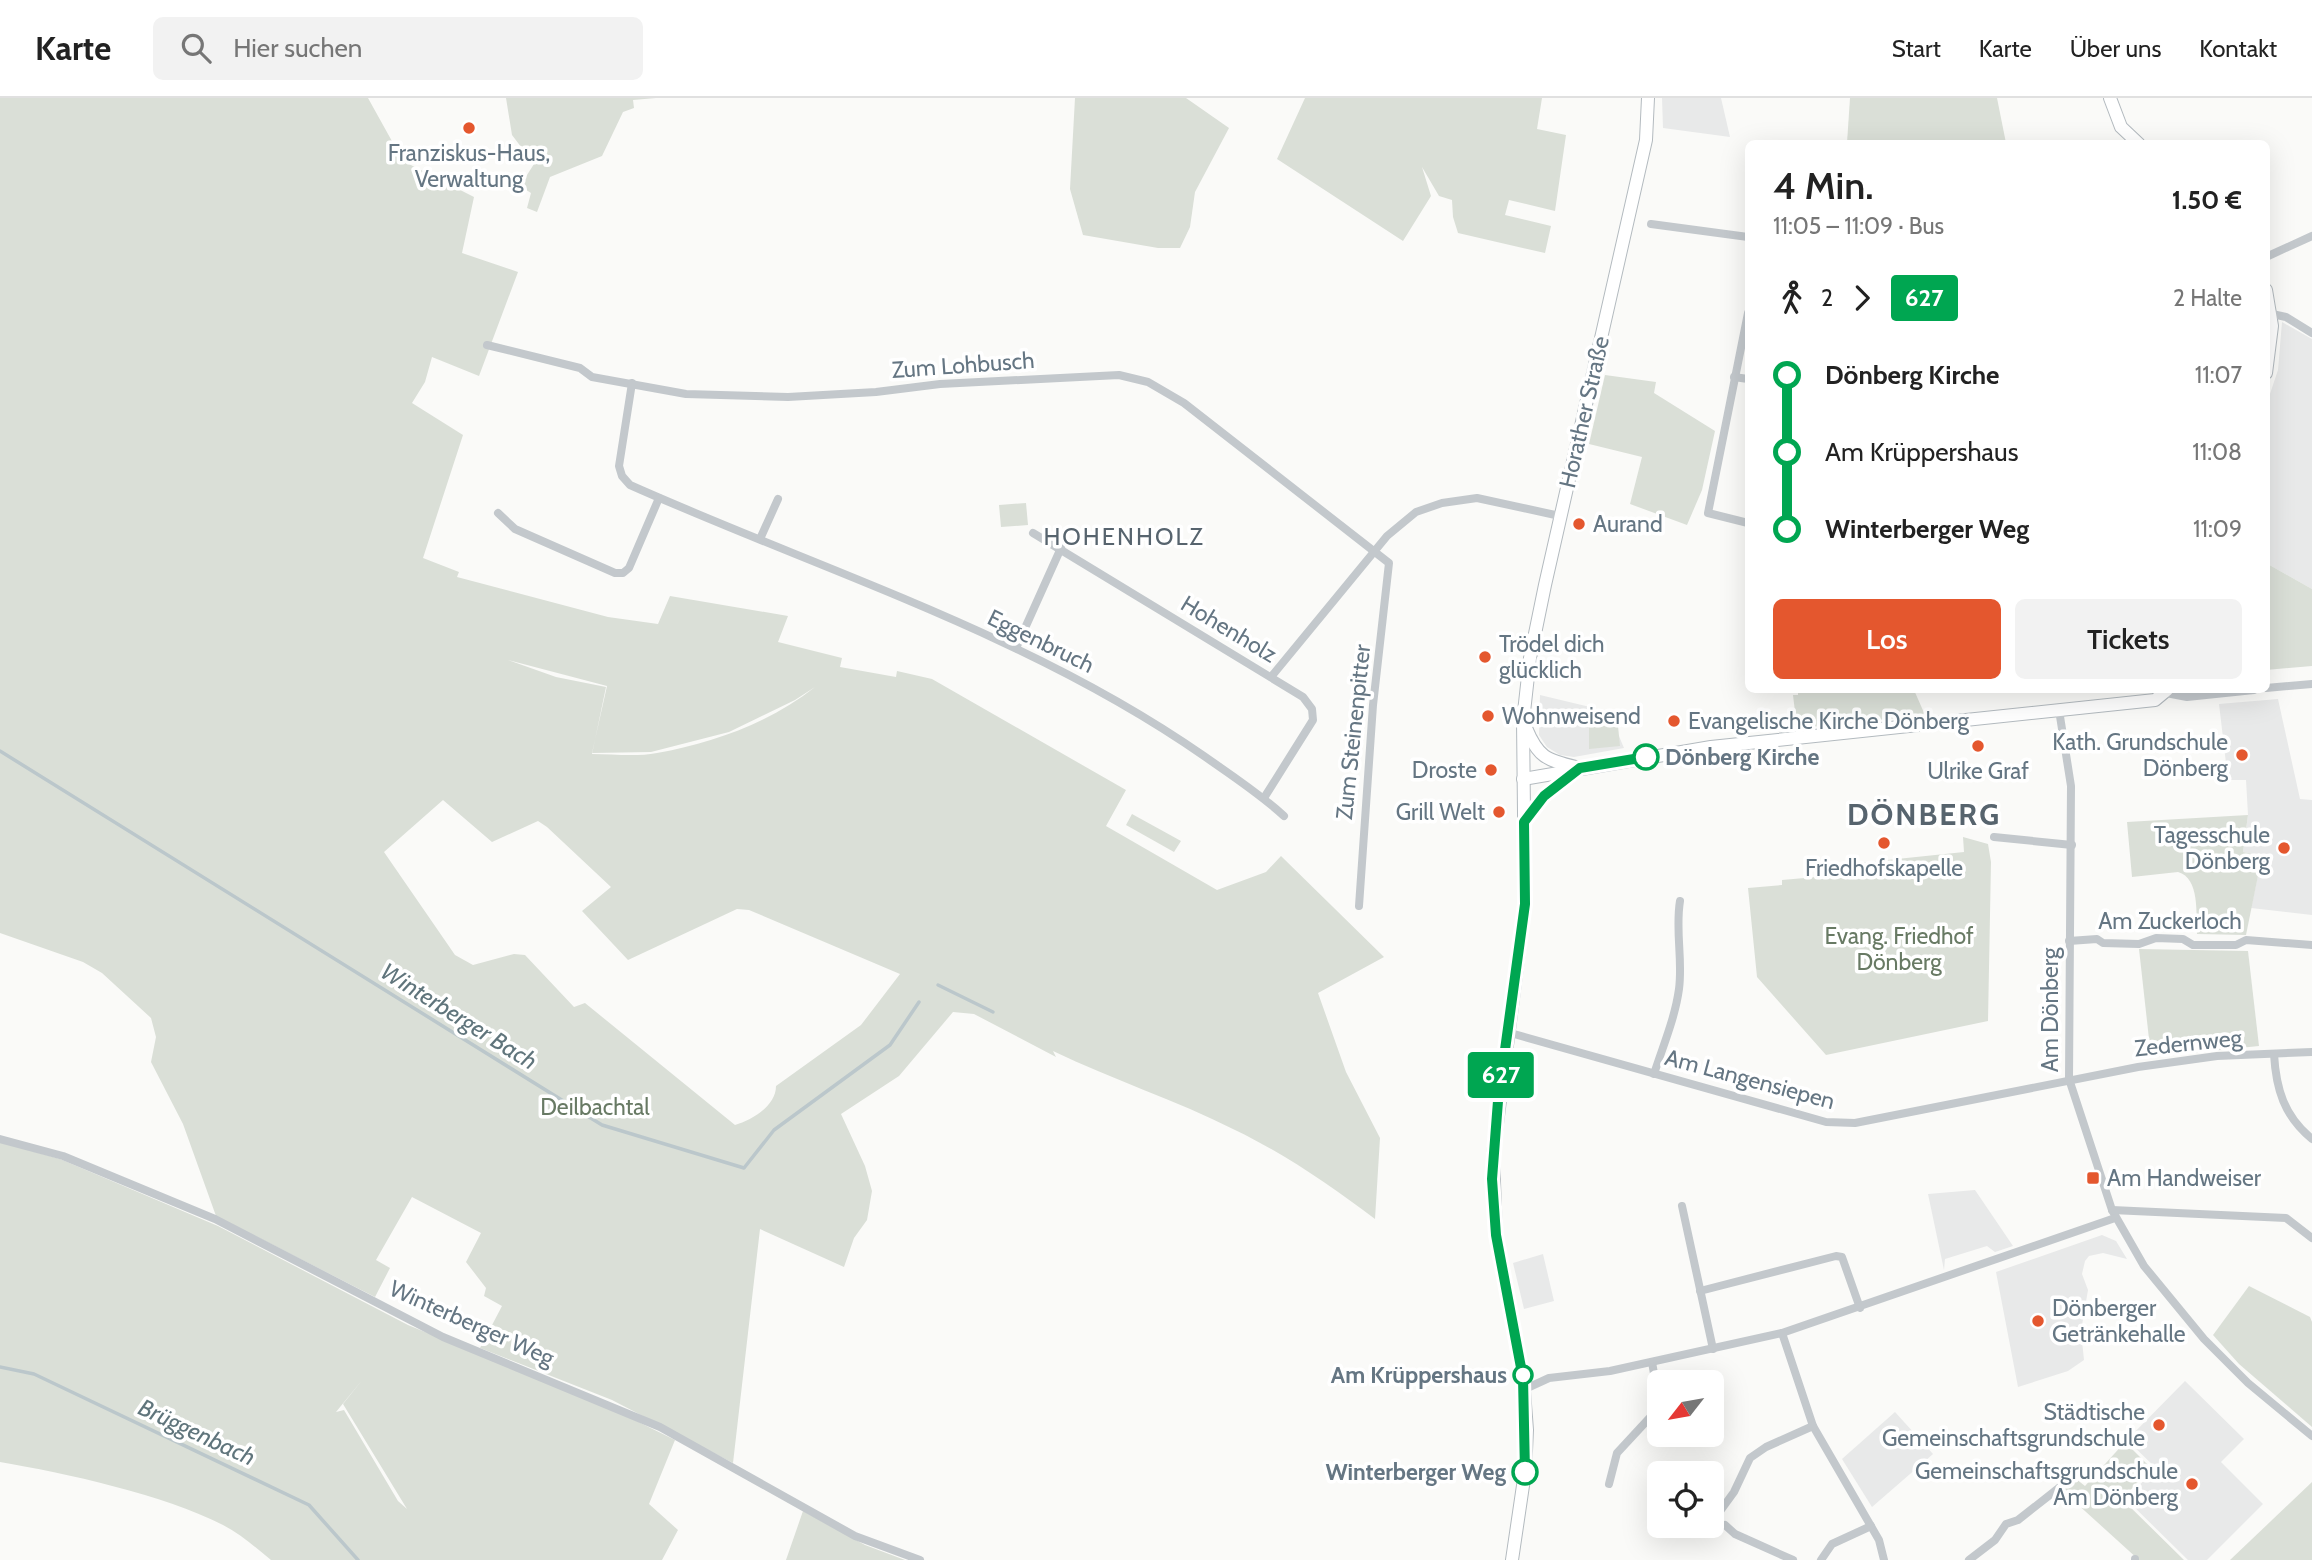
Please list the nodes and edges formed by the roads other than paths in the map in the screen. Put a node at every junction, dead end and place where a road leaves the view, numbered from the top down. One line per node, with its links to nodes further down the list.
1 (1648, 98): 20 (main road, Horather Straße)
2 (2110, 98): 3 (main road)
3 (2135, 140)
4 (1651, 223): 6 (street)
5 (2312, 236): 7 (street)
6 (1745, 237)
7 (2270, 255)
8 (2270, 305): 9 (main road)
9 (2271, 309): 11 (street); 13 (main road)
10 (1745, 327): 14 (street)
11 (2312, 333)
12 (487, 345): 16 (street, Zum Lohbusch)
13 (2270, 355)
14 (1734, 377): 15 (street); 21 (street)
15 (1745, 379)
16 (632, 383): 17 (street, Eggenbruch); 25 (street, Zum Lohbusch)
17 (659, 498): 19 (street); 23 (street, Eggenbruch)
18 (778, 499): 23 (street)
19 (498, 513)
20 (1560, 516): 25 (street); 35 (main road, Horather Straße)
21 (1745, 522)
22 (1033, 533): 24 (street, Hohenholz)
23 (760, 539): 27 (street, Eggenbruch)
24 (1061, 548): 27 (street); 28 (street, Hohenholz)
25 (1376, 552): 26 (street, Zum Lohbusch); 28 (street)
26 (1389, 563): 44 (street, Zum Steinenpitter)
27 (1016, 648): 38 (street, Eggenbruch)
28 (1271, 677): 38 (street, Hohenholz)
29 (2312, 684): 30 (street)
30 (2270, 688)
31 (2164, 693): 34 (main road)
32 (2174, 693): 33 (street)
33 (2225, 693)
34 (2059, 710): 36 (main road); 42 (street, Am Dönberg)
35 (1523, 721): 36 (main road); 37 (main road, Horather Straße)
36 (1580, 768): 37 (main road); 40 (main road)
37 (1522, 779): 40 (main road, Horather Straße)
38 (1264, 798): 39 (street, Eggenbruch)
39 (1284, 816)
40 (1524, 822): 47 (main road, Horather Straße)
41 (1994, 837): 42 (street)
42 (2072, 845): 45 (street, Am Dönberg)
43 (1680, 901): 50 (street)
44 (1359, 906)
45 (2069, 941): 46 (street, Am Zuckerloch); 51 (street, Am Dönberg)
46 (2312, 945)
47 (1507, 1032): 50 (street, Am Langensiepen); 62 (main road, Horather Straße)
48 (2312, 1052): 49 (street, Zedernweg)
49 (2274, 1054): 51 (street, Zedernweg); 53 (street)
50 (1654, 1074): 51 (street, Am Langensiepen)
51 (2069, 1079): 55 (street, Am Dönberg)
52 (0, 1139): 70 (street, Winterberger Weg)
53 (2312, 1139)
54 (1682, 1206): 57 (street)
55 (2113, 1214): 56 (street); 58 (street); 64 (street, Am Dönberg)
56 (2312, 1238)
57 (1700, 1291): 58 (street); 60 (street)
58 (1860, 1308): 59 (street)
59 (1782, 1333): 60 (street); 63 (street)
60 (1713, 1349): 61 (street)
61 (1652, 1362): 62 (street); 65 (street)
62 (1524, 1389): 71 (main road, Horather Straße)
63 (1813, 1426): 67 (street); 69 (street)
64 (2312, 1436)
65 (1609, 1484)
66 (2060, 1488): 75 (street)
67 (1724, 1506)
68 (1725, 1525): 72 (street)
69 (1871, 1526): 73 (street); 74 (street)
70 (920, 1560)
71 (1512, 1560)
72 (1793, 1560)
73 (1821, 1560)
74 (1884, 1560)
75 (1969, 1560)

